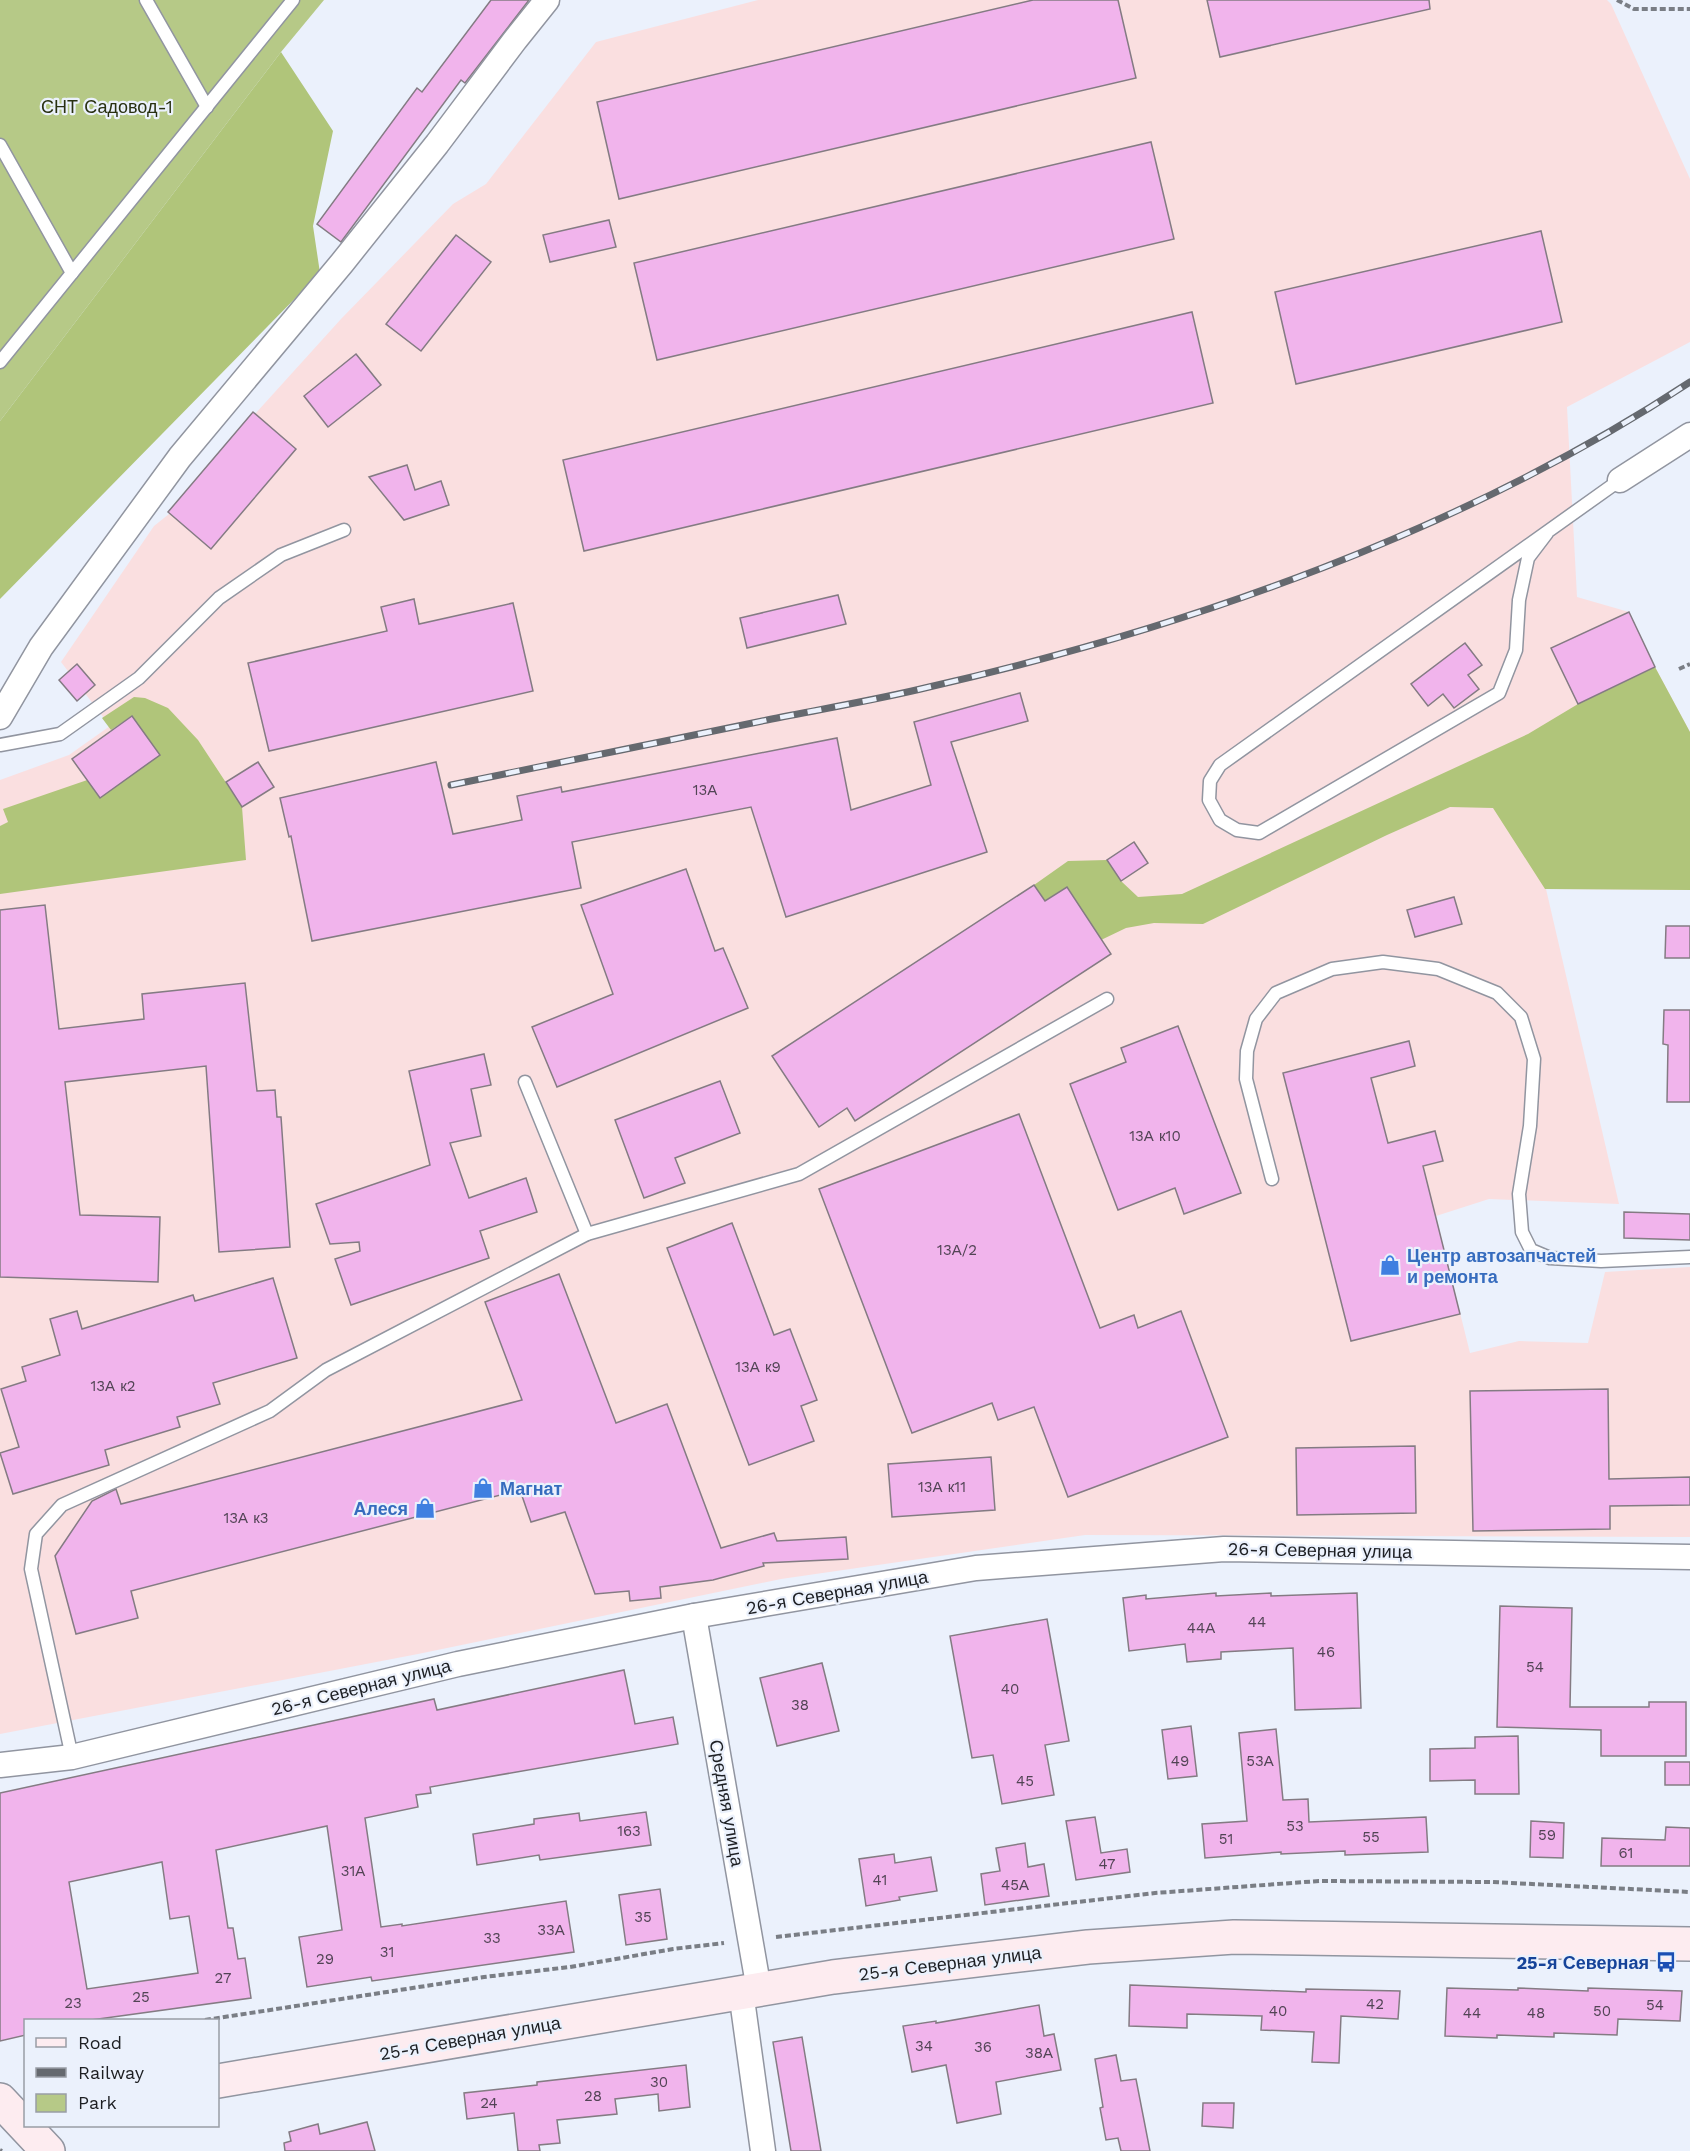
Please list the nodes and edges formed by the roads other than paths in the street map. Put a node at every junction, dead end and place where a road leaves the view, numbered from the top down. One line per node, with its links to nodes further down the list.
1 (146, 0): 4 (lane)
2 (293, 0): 4 (lane)
3 (547, 0): 12 (street)
4 (207, 106): 6 (lane)
5 (0, 145): 6 (lane)
6 (72, 273): 7 (lane)
7 (0, 362)
8 (1690, 435): 9 (street)
9 (1620, 480): 11 (lane)
10 (344, 530): 13 (lane)
11 (1547, 533): 11 (lane)
12 (0, 717)
13 (0, 744)
14 (1107, 999): 17 (lane)
15 (525, 1082): 17 (lane)
16 (1272, 1179): 18 (lane)
17 (587, 1234): 21 (lane)
18 (1690, 1257)
19 (1690, 1557): 20 (street, 26-я Северная улица)
20 (694, 1616): 21 (street, 26-я Северная улица); 24 (street, Средняя улица)
21 (72, 1757): 22 (street, 26-я Северная улица)
22 (0, 1766)
23 (1690, 1944): 24 (main road, 25-я Северная улица)
24 (750, 1991): 25 (main road, 25-я Северная улица); 32 (street, Средняя улица)
25 (219, 2081)
26 (0, 2090): 27 (main road)
27 (24, 2093)
28 (0, 2100): 29 (main road)
29 (24, 2126)
30 (25, 2127): 31 (main road)
31 (48, 2151)
32 (763, 2151)

